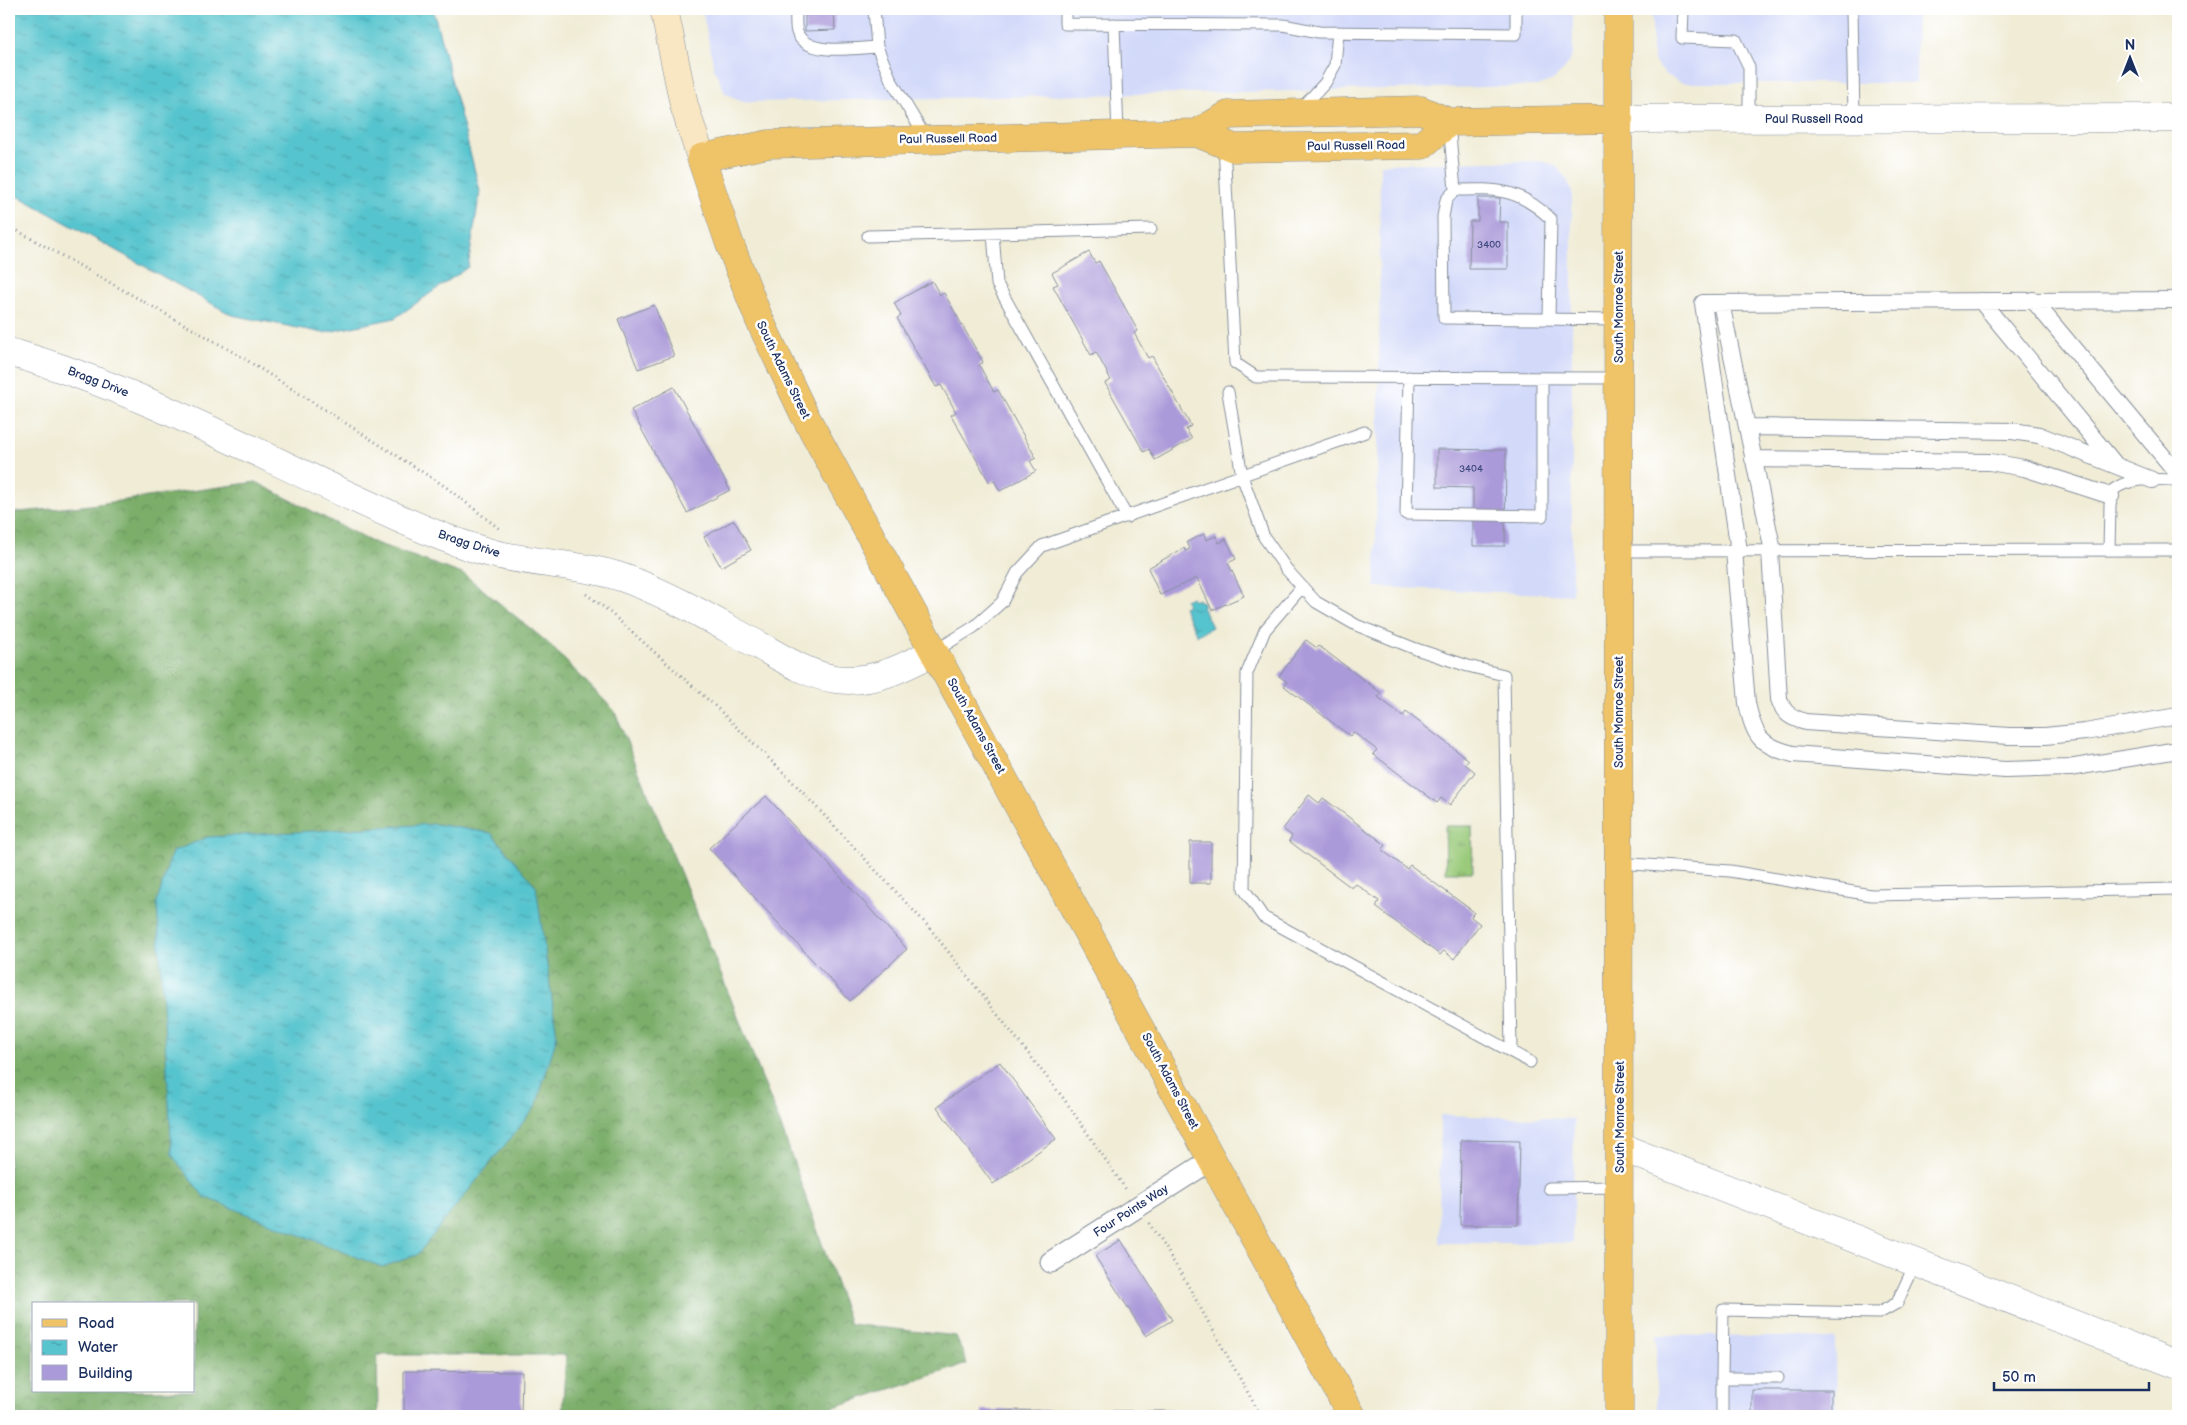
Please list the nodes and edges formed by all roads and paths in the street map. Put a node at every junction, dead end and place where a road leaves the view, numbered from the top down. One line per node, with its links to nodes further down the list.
1 (664, 9): 22 (main road, South Adams Street)
2 (796, 9): 11 (lane)
3 (874, 9): 11 (lane)
4 (1065, 9): 9 (lane)
5 (1516, 9): 10 (lane)
6 (1618, 9): 16 (main road, South Monroe Street)
7 (1682, 9): 14 (lane)
8 (1852, 9): 15 (lane)
9 (1114, 24): 10 (lane); 19 (lane)
10 (1338, 32): 12 (lane)
11 (877, 47): 20 (lane)
12 (1298, 113): 17 (main road, Paul Russell Road); 18 (main road, Paul Russell Road)
13 (2178, 118): 15 (street, Paul Russell Road)
14 (1749, 119): 15 (street, Paul Russell Road); 16 (street, Paul Russell Road)
15 (1854, 119)
16 (1619, 120): 17 (main road, Paul Russell Road); 33 (main road, South Monroe Street)
17 (1449, 122): 21 (main road, Paul Russell Road); 23 (lane)
18 (1197, 133): 19 (main road, Paul Russell Road); 21 (main road, Paul Russell Road)
19 (1118, 135): 20 (main road, Paul Russell Road)
20 (926, 140): 22 (main road, Paul Russell Road)
21 (1224, 144): 35 (lane)
22 (701, 158): 57 (main road, South Adams Street)
23 (1455, 190): 32 (lane); 32 (lane)
24 (9, 226): 49 (path)
25 (1151, 229): 26 (lane)
26 (993, 233): 27 (lane); 48 (lane)
27 (868, 236)
28 (1981, 300): 29 (street); 31 (street); 42 (street)
29 (2033, 300): 30 (street); 43 (street)
30 (2178, 300)
31 (1721, 303): 39 (street); 53 (street)
32 (1549, 319): 33 (lane)
33 (1619, 320): 37 (main road, South Monroe Street)
34 (11, 358): 57 (street, Bragg Drive)
35 (1409, 377): 36 (lane); 36 (lane)
36 (1542, 378): 37 (lane)
37 (1619, 378): 52 (main road, South Monroe Street)
38 (1228, 392): 44 (lane)
39 (1747, 427): 41 (street); 42 (street)
40 (1365, 432): 44 (lane)
41 (1754, 459): 47 (street); 54 (street)
42 (2116, 466): 45 (street)
43 (2178, 474)
44 (1242, 476): 48 (lane); 55 (lane)
45 (2152, 480): 46 (lane); 47 (lane)
46 (2178, 480)
47 (2112, 496): 50 (lane)
48 (1127, 517): 57 (lane)
49 (505, 533)
50 (2109, 550): 51 (lane); 54 (lane)
51 (2178, 550)
52 (1619, 551): 53 (lane); 60 (main road, South Monroe Street)
53 (1736, 551): 54 (lane); 59 (street)
54 (1771, 551): 58 (street)
55 (1302, 587): 62 (lane); 62 (lane)
56 (582, 591): 68 (path)
57 (935, 651): 65 (main road, South Adams Street)
58 (2178, 716)
59 (2178, 750)
60 (1620, 863): 61 (lane); 64 (main road, South Monroe Street)
61 (2178, 889)
62 (1511, 1050): 63 (lane)
63 (1530, 1062)
64 (1620, 1147): 66 (main road, South Monroe Street); 70 (street)
65 (1211, 1160): 68 (street, Four Points Way); 75 (main road, South Adams Street)
66 (1620, 1187): 67 (lane); 76 (main road, South Monroe Street)
67 (1549, 1188)
68 (1138, 1206): 69 (street, Four Points Way); 74 (path)
69 (1051, 1262)
70 (1916, 1262): 71 (street); 72 (lane)
71 (2178, 1365)
72 (1722, 1378): 73 (lane); 77 (lane)
73 (1778, 1378)
74 (1261, 1416)
75 (1352, 1416)
76 (1619, 1416)
77 (1722, 1416)

